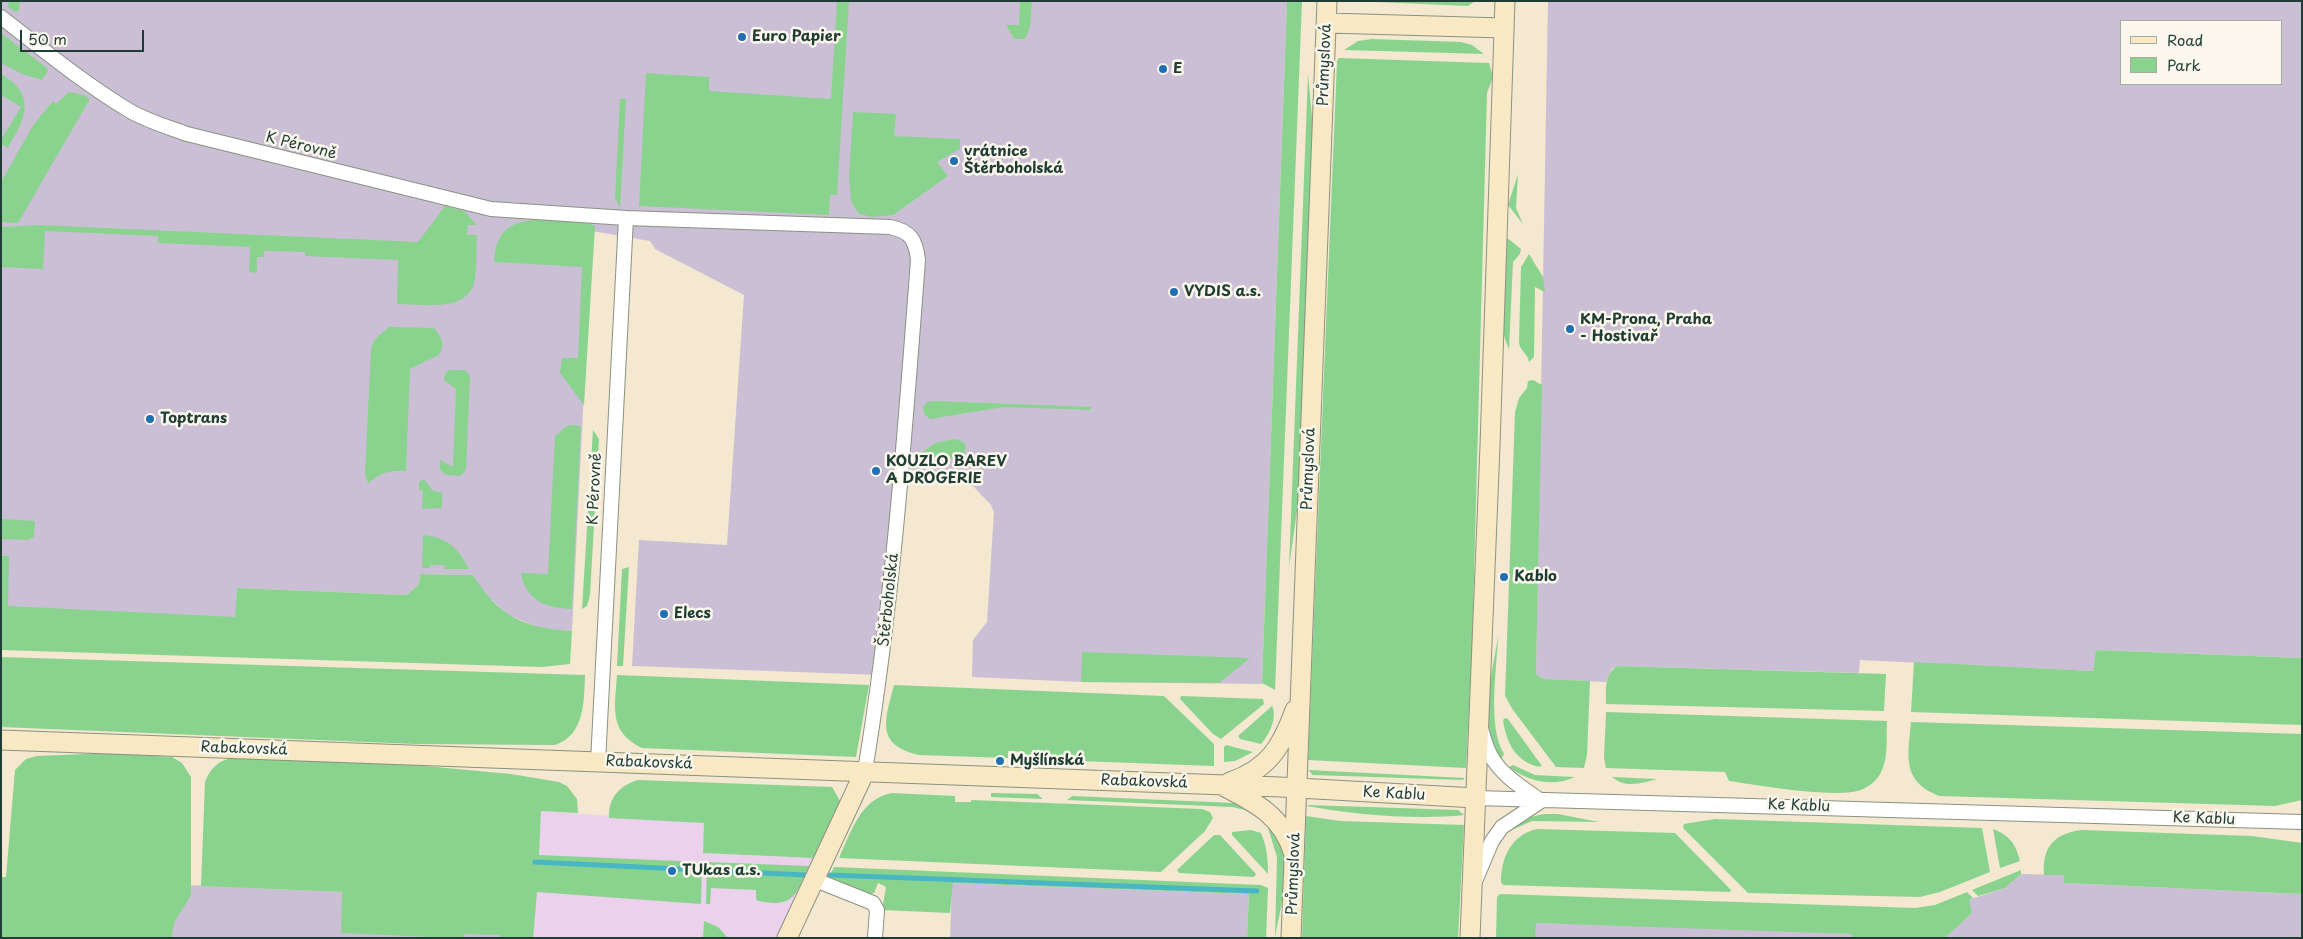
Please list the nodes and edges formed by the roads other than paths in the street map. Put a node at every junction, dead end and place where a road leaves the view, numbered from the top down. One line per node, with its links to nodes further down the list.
1 (1327, 1): 4 (main road, Průmyslová)
2 (1505, 1): 5 (main road)
3 (1, 17): 6 (street, K Pérovně)
4 (1326, 23): 5 (main road); 8 (main road, Průmyslová)
5 (1504, 28): 9 (main road)
6 (626, 218): 7 (street, K Pérovně); 11 (street, K Pérovně)
7 (916, 244): 12 (street, Štěrboholská)
8 (1300, 694): 13 (main road); 14 (main road, Průmyslová)
9 (1479, 723): 15 (main road); 16 (street)
10 (1, 740): 11 (main road, Rabakovská)
11 (598, 762): 12 (main road, Rabakovská)
12 (864, 771): 13 (main road, Rabakovská); 19 (main road, Štěrboholská)
13 (1219, 784): 14 (main road, Rabakovská); 18 (main road)
14 (1297, 788): 15 (main road, Ke Kablu); 18 (main road, Průmyslová)
15 (1476, 798): 16 (street, Ke Kablu); 20 (main road)
16 (1541, 801): 17 (street, Ke Kablu); 20 (street)
17 (2302, 822)
18 (1294, 858): 23 (main road, Průmyslová)
19 (813, 879): 21 (main road, Štěrboholská); 22 (street)
20 (1472, 889): 24 (main road)
21 (787, 938)
22 (875, 938)
23 (1291, 938)
24 (1470, 938)

